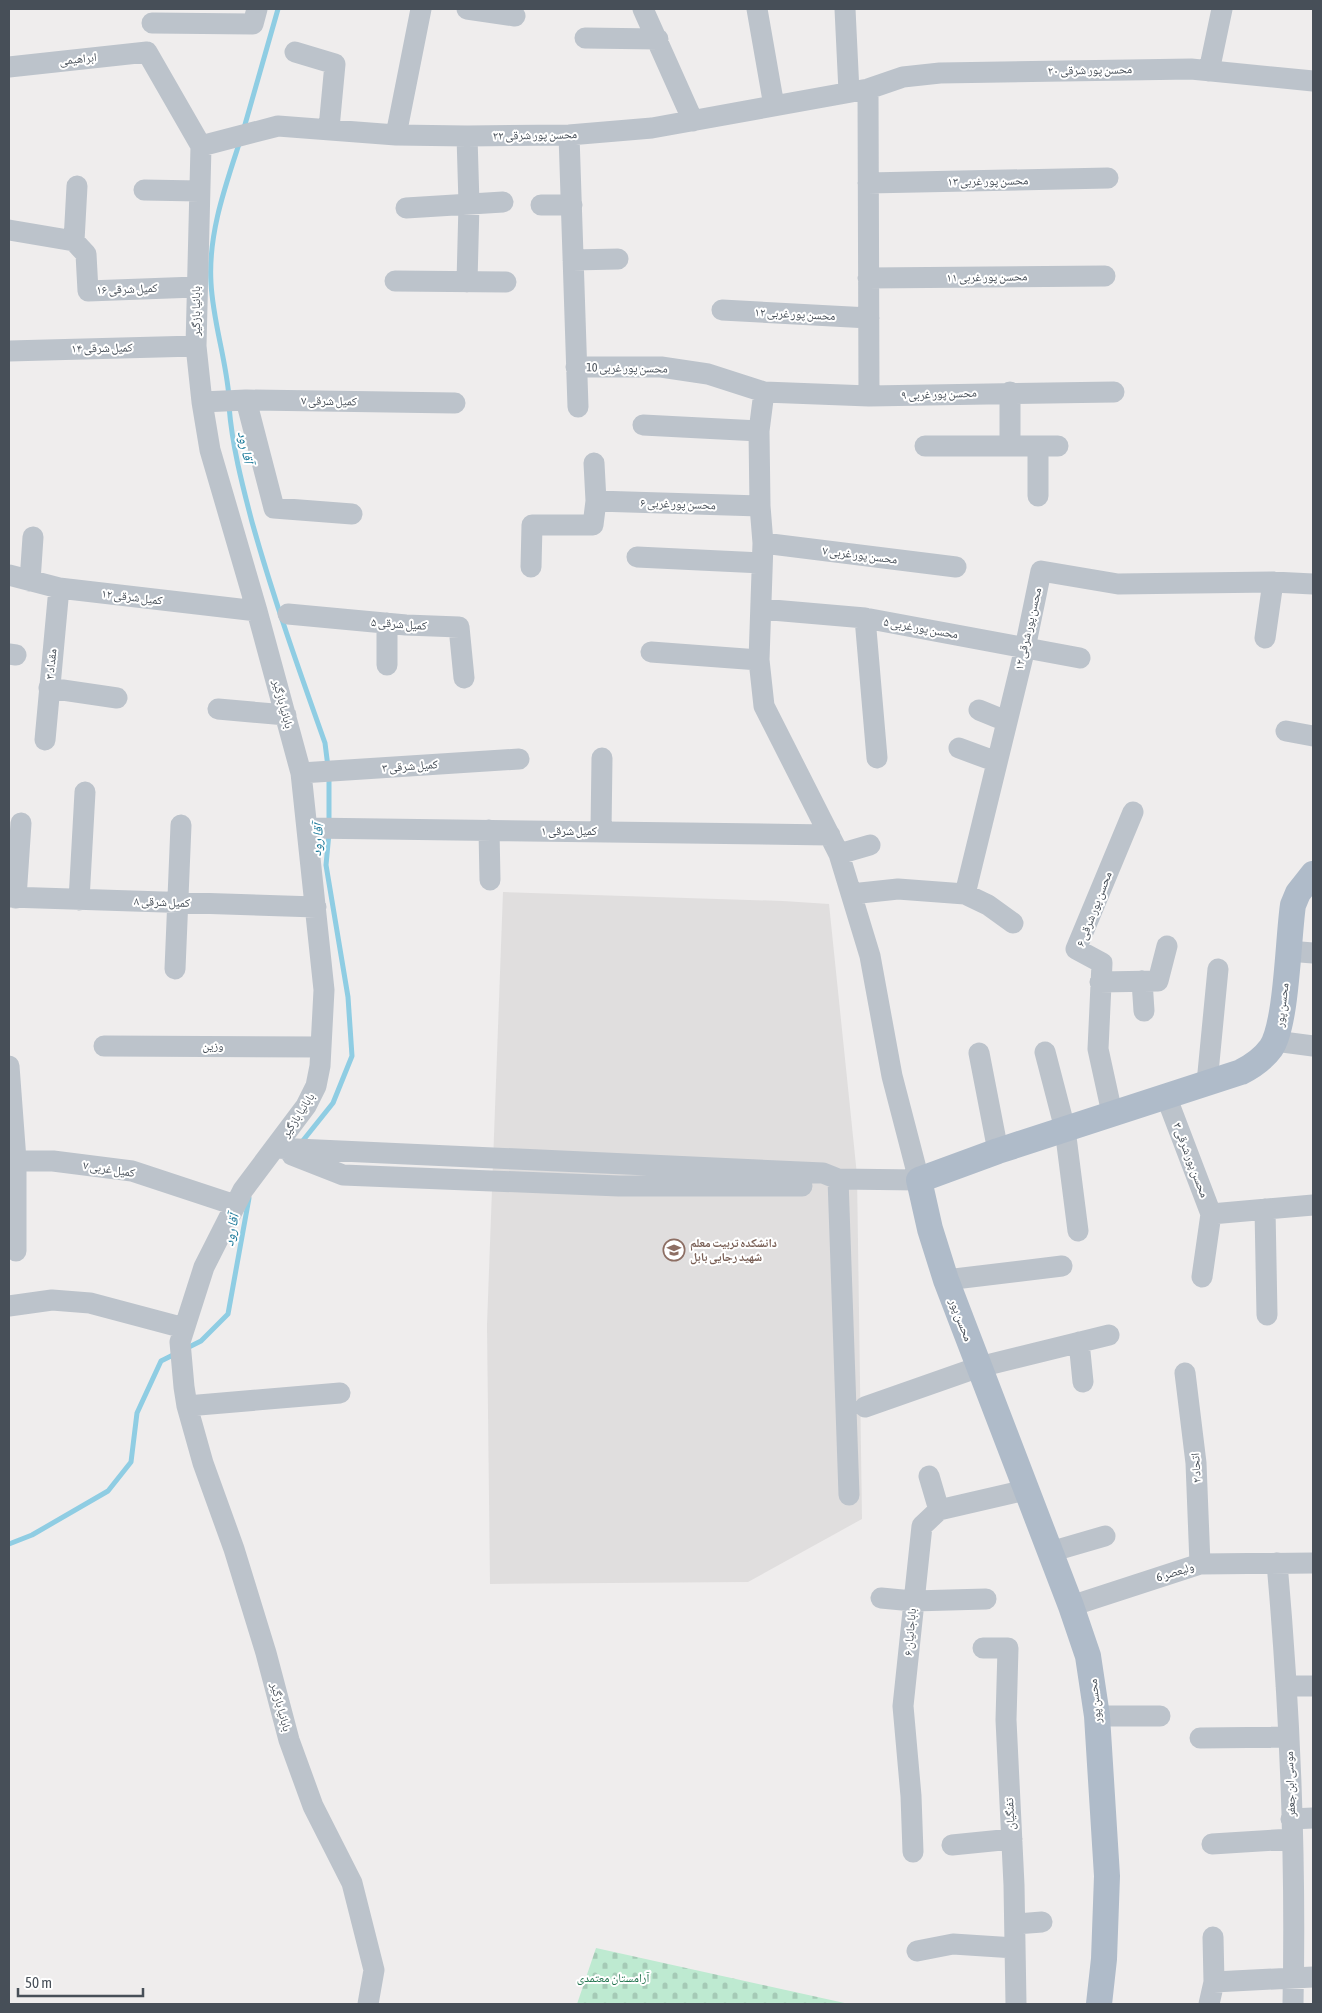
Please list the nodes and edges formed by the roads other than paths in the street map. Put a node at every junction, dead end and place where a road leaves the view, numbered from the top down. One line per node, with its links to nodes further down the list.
1 (257, 9): 8 (street)
2 (421, 9): 21 (street)
3 (466, 9): 9 (street)
4 (643, 9): 11 (street)
5 (757, 9): 18 (street)
6 (846, 9): 17 (street)
7 (1222, 9): 15 (street)
8 (153, 16): 12 (street)
9 (515, 16)
10 (585, 38): 11 (street)
11 (658, 39): 19 (street)
12 (147, 52): 14 (street, ابراهیمی); 24 (street)
13 (295, 52): 20 (street)
14 (9, 67)
15 (1209, 71): 16 (street, محسن پور شرقی ۲۰); 17 (street, محسن پور شرقی ۲۰)
16 (1313, 81)
17 (858, 90): 18 (street, محسن پور شرقی ۲۲); 26 (street)
18 (774, 106): 19 (street, محسن پور شرقی ۲۲)
19 (693, 121): 22 (street, محسن پور شرقی ۲۲)
20 (329, 128): 21 (street, محسن پور شرقی ۲۲); 24 (street, محسن پور شرقی ۲۲)
21 (396, 135): 23 (street, محسن پور شرقی ۲۲)
22 (570, 135): 23 (street, محسن پور شرقی ۲۲); 33 (street)
23 (467, 136): 31 (street)
24 (201, 146): 29 (street, بابانیا بازگیر)
25 (1108, 178): 26 (street, محسن پور غربی ۱۳)
26 (868, 183): 40 (street)
27 (76, 186): 36 (street)
28 (144, 190): 29 (street)
29 (199, 191): 44 (street, بابانیا بازگیر)
30 (503, 202): 31 (street)
31 (469, 204): 34 (street); 42 (street)
32 (541, 205): 33 (street)
33 (572, 206): 38 (street)
34 (406, 208)
35 (9, 230): 36 (street)
36 (74, 241): 44 (street, کمیل شرقی ۱۶)
37 (618, 259): 38 (street)
38 (573, 260): 49 (street)
39 (1105, 276): 40 (street, محسن پور غربی ۱۱)
40 (868, 278): 46 (street)
41 (396, 281): 42 (street)
42 (467, 282): 43 (street)
43 (506, 282)
44 (196, 287): 47 (street, بابانیا بازگیر)
45 (722, 310): 46 (street, محسن پور غربی ۱۲)
46 (868, 318): 53 (street)
47 (196, 346): 48 (street, کمیل شرقی ۱۴); 54 (street, بابانیا بازگیر)
48 (9, 351)
49 (576, 367): 50 (street, محسن پور غربی 10); 56 (street)
50 (764, 392): 53 (street, محسن پور غربی ۹); 58 (street)
51 (1010, 392): 52 (street, محسن پور غربی ۹); 53 (street, محسن پور غربی ۹); 60 (street)
52 (1114, 392)
53 (869, 396)
54 (225, 400): 55 (street, کمیل شرقی ۷); 65 (street); 77 (street, بابانیا بازگیر)
55 (455, 403)
56 (578, 407)
57 (643, 425): 58 (street)
58 (759, 431): 64 (street)
59 (925, 446): 60 (street)
60 (1010, 446): 62 (street)
61 (594, 463): 63 (street)
62 (1038, 496)
63 (596, 502): 64 (street, محسن پور غربی ۶); 69 (street)
64 (760, 506): 67 (street)
65 (352, 514)
66 (32, 537): 72 (street)
67 (763, 553): 68 (street, محسن پور غربی ۷); 70 (street, محسن پور غربی ۷); 76 (street)
68 (637, 557)
69 (531, 566)
70 (956, 567)
71 (9, 575): 72 (street, کمیل شرقی ۱۲)
72 (30, 581): 75 (street, کمیل شرقی ۱۲)
73 (1273, 582): 74 (street, محسن پور شرقی ۱۲); 81 (street); 82 (street, محسن پور شرقی ۱۲)
74 (1313, 584)
75 (59, 588): 77 (street, کمیل شرقی ۱۲); 88 (street, مقداد ۳)
76 (761, 609): 79 (street, محسن پور غربی ۵); 85 (street)
77 (257, 611): 92 (street, بابانیا بازگیر)
78 (288, 614): 80 (street, کمیل شرقی ۵)
79 (865, 618): 82 (street, محسن پور غربی ۵); 99 (street)
80 (387, 623): 86 (street); 87 (street, کمیل شرقی ۵)
81 (1265, 638)
82 (1025, 648): 84 (street, محسن پور غربی ۵); 93 (street, محسن پور شرقی ۱۲)
83 (651, 652): 85 (street)
84 (1080, 658)
85 (759, 660): 110 (street)
86 (387, 664)
87 (464, 678)
88 (49, 688): 89 (street); 96 (street, مقداد ۳)
89 (117, 698)
90 (218, 709): 92 (street)
91 (979, 710): 93 (street)
92 (286, 716): 102 (street, بابانیا بازگیر)
93 (1006, 721): 101 (street, محسن پور شرقی ۱۲)
94 (1286, 731): 95 (street)
95 (1313, 736)
96 (45, 740)
97 (959, 748): 101 (street)
98 (602, 758): 109 (street)
99 (877, 758)
100 (519, 759): 102 (street, کمیل شرقی ۳)
101 (997, 762): 116 (street, محسن پور شرقی ۱۲)
102 (300, 773): 107 (street, بابانیا بازگیر)
103 (86, 792): 118 (street)
104 (1133, 812): 128 (street, محسن پور شرقی ۶)
105 (21, 824): 117 (street)
106 (182, 825): 119 (street)
107 (308, 828): 108 (street, کمیل شرقی ۱); 120 (street, بابانیا بازگیر)
108 (489, 830): 109 (street, کمیل شرقی ۱); 114 (street)
109 (600, 831): 110 (street, کمیل شرقی ۱)
110 (830, 834): 112 (street)
111 (870, 844): 112 (street)
112 (839, 854): 115 (street)
113 (1313, 874): 123 (main road, محسن پور)
114 (490, 880)
115 (851, 894): 116 (street); 146 (street)
116 (965, 894): 121 (street)
117 (12, 898): 118 (street, کمیل شرقی ۸)
118 (79, 900): 119 (street, کمیل شرقی ۸)
119 (179, 902): 120 (street, کمیل شرقی ۸); 125 (street)
120 (316, 906): 132 (street, بابانیا بازگیر)
121 (1013, 923)
122 (1167, 946): 127 (street)
123 (1288, 951): 124 (street); 130 (main road, محسن پور)
124 (1313, 953)
125 (175, 969)
126 (1218, 969): 137 (street)
127 (1142, 981): 128 (street); 129 (street)
128 (1100, 982): 139 (street, محسن پور شرقی ۶)
129 (1144, 1011)
130 (1275, 1040): 133 (street); 137 (main road, محسن پور)
131 (104, 1046): 132 (street, وزین)
132 (321, 1047): 141 (street, بابانیا بازگیر)
133 (1312, 1051)
134 (1045, 1052): 140 (street)
135 (979, 1053): 142 (street)
136 (9, 1066): 143 (street)
137 (1207, 1083): 138 (main road, محسن پور)
138 (1166, 1096): 139 (main road, محسن پور); 151 (street, محسن پور شرقی ۳)
139 (1112, 1113): 140 (main road, محسن پور)
140 (1065, 1129): 142 (main road, محسن پور); 152 (street)
141 (275, 1148): 144 (street); 147 (street); 148 (street, بابانیا بازگیر)
142 (998, 1151): 146 (main road, محسن پور)
143 (12, 1161): 148 (street, کمیل غربی ۷); 153 (street)
144 (619, 1164): 145 (street); 147 (street)
145 (838, 1179): 146 (street); 147 (street); 170 (street)
146 (919, 1180): 156 (main road, محسن پور)
147 (619, 1186)
148 (235, 1205): 159 (street, بابانیا بازگیر)
149 (1313, 1205): 150 (street, محسن پور شرقی ۳)
150 (1265, 1209): 151 (street, محسن پور شرقی ۳); 158 (street)
151 (1211, 1214): 155 (street)
152 (1078, 1231)
153 (16, 1251)
154 (1062, 1266): 156 (street)
155 (1202, 1277)
156 (946, 1280): 162 (main road, محسن پور)
157 (9, 1306): 159 (street)
158 (1267, 1316)
159 (182, 1335): 166 (street, بابانیا بازگیر)
160 (1109, 1335): 161 (street)
161 (1079, 1342): 162 (street); 164 (street)
162 (979, 1367): 167 (street); 169 (main road, محسن پور)
163 (1186, 1373): 176 (street, اتحاد ۲)
164 (1083, 1382)
165 (340, 1393): 166 (street)
166 (186, 1397): 201 (street, بابانیا بازگیر)
167 (865, 1407)
168 (929, 1476): 171 (street)
169 (1026, 1490): 171 (street); 173 (main road, محسن پور)
170 (849, 1495)
171 (939, 1510): 179 (street, باباجانیان ۶)
172 (1105, 1536): 173 (street)
173 (1050, 1552): 180 (main road, محسن پور)
174 (1277, 1563): 175 (street, ولیعصر 6); 176 (street, ولیعصر 6); 182 (street, موسی ابن جعفر)
175 (1313, 1563)
176 (1200, 1564): 180 (street, ولیعصر 6)
177 (881, 1598): 179 (street)
178 (986, 1599): 179 (street)
179 (912, 1601): 193 (street, باباجانیان ۶)
180 (1071, 1606): 184 (main road, محسن پور)
181 (983, 1648): 190 (street, تفنگیان)
182 (1286, 1686): 183 (street); 186 (street, موسی ابن جعفر)
183 (1313, 1686)
184 (1097, 1716): 185 (street); 203 (main road, محسن پور)
185 (1160, 1716)
186 (1288, 1737): 187 (street); 189 (street, موسی ابن جعفر)
187 (1200, 1738)
188 (1313, 1818): 189 (street)
189 (1292, 1829): 191 (street); 199 (street, موسی ابن جعفر)
190 (1012, 1838): 192 (street); 195 (street, تفنگیان)
191 (1212, 1844)
192 (952, 1845)
193 (912, 1852)
194 (1042, 1922): 195 (street)
195 (1015, 1924): 197 (street, تفنگیان)
196 (1213, 1937): 200 (street)
197 (1015, 1948): 198 (street); 202 (street, تفنگیان)
198 (917, 1951)
199 (1303, 1978): 200 (street); 205 (street, موسی ابن جعفر)
200 (1214, 1982): 204 (street)
201 (368, 2004)
202 (1016, 2004)
203 (1099, 2004)
204 (1209, 2004)
205 (1293, 2004)

